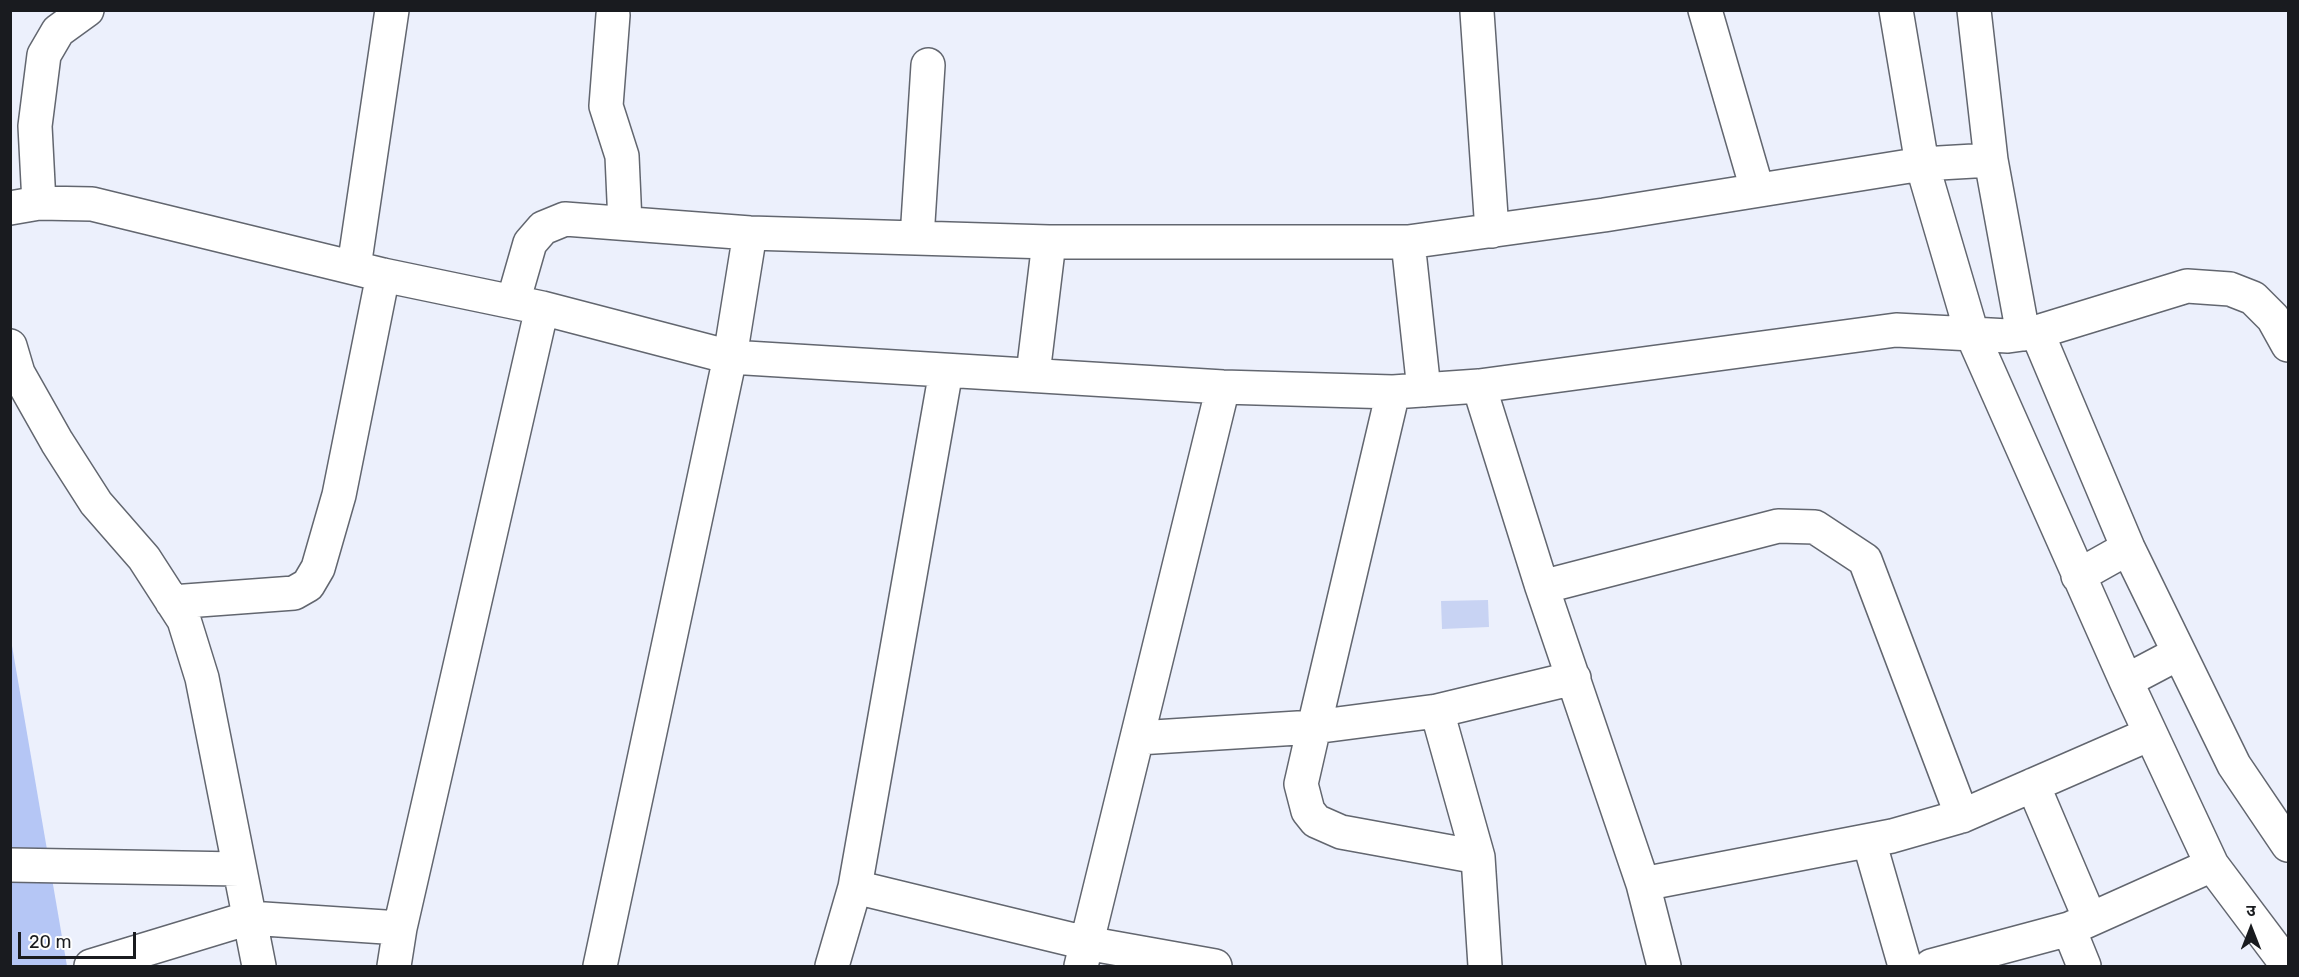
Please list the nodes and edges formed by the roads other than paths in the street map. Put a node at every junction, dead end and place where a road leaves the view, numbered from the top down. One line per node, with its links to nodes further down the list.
1 (87, 10): 12 (street)
2 (393, 10): 19 (street)
3 (1705, 10): 11 (street)
4 (1896, 10): 10 (street)
5 (1974, 10): 9 (street)
6 (1477, 12): 14 (street)
7 (613, 15): 13 (street)
8 (928, 65): 16 (street)
9 (1991, 160): 10 (street); 21 (street)
10 (1922, 164): 11 (street); 22 (street)
11 (1757, 189): 14 (street)
12 (25, 206): 19 (street)
13 (625, 223): 15 (street); 20 (street)
14 (1492, 231): 18 (street)
15 (750, 233): 16 (street); 25 (street)
16 (917, 238): 17 (street)
17 (1048, 242): 18 (street); 27 (street)
18 (1408, 242): 30 (street)
19 (369, 271): 20 (street); 33 (street)
20 (527, 305): 25 (street); 52 (street)
21 (2030, 333): 22 (street); 23 (street); 31 (street)
22 (1972, 334): 28 (street); 31 (street)
23 (2289, 345)
24 (10, 346): 33 (street)
25 (730, 357): 26 (street); 57 (street)
26 (946, 371): 27 (street); 49 (street)
27 (1033, 375): 29 (street)
28 (1479, 386): 30 (street); 32 (street)
29 (1223, 387): 30 (street); 39 (street)
30 (1408, 391): 37 (street)
31 (2105, 561): 34 (street); 34 (street)
32 (1542, 587): 35 (street); 41 (street)
33 (172, 602): 47 (street)
34 (2156, 665): 38 (street); 43 (street)
35 (1574, 678): 36 (street); 48 (street)
36 (1437, 711): 37 (street); 44 (street)
37 (1314, 727): 39 (street); 44 (street)
38 (2150, 735): 40 (street); 46 (street)
39 (1138, 738): 53 (street)
40 (2033, 785): 41 (street); 51 (street)
41 (1962, 816): 42 (street)
42 (1869, 841): 48 (street); 62 (street)
43 (2289, 845)
44 (1478, 857): 60 (street)
45 (10, 865): 47 (street)
46 (2212, 865): 51 (street); 65 (street)
47 (239, 869): 50 (street)
48 (1643, 884): 61 (street)
49 (855, 887): 53 (street); 58 (street)
50 (249, 918): 52 (street); 54 (street); 55 (street)
51 (2080, 924): 63 (street); 64 (street)
52 (400, 928): 56 (street)
53 (1084, 955): 59 (street)
54 (91, 966)
55 (259, 966)
56 (394, 966)
57 (600, 966)
58 (832, 966)
59 (1215, 966)
60 (1485, 966)
61 (1664, 966)
62 (1905, 966)
63 (1931, 966)
64 (2084, 966)
65 (2289, 966)

